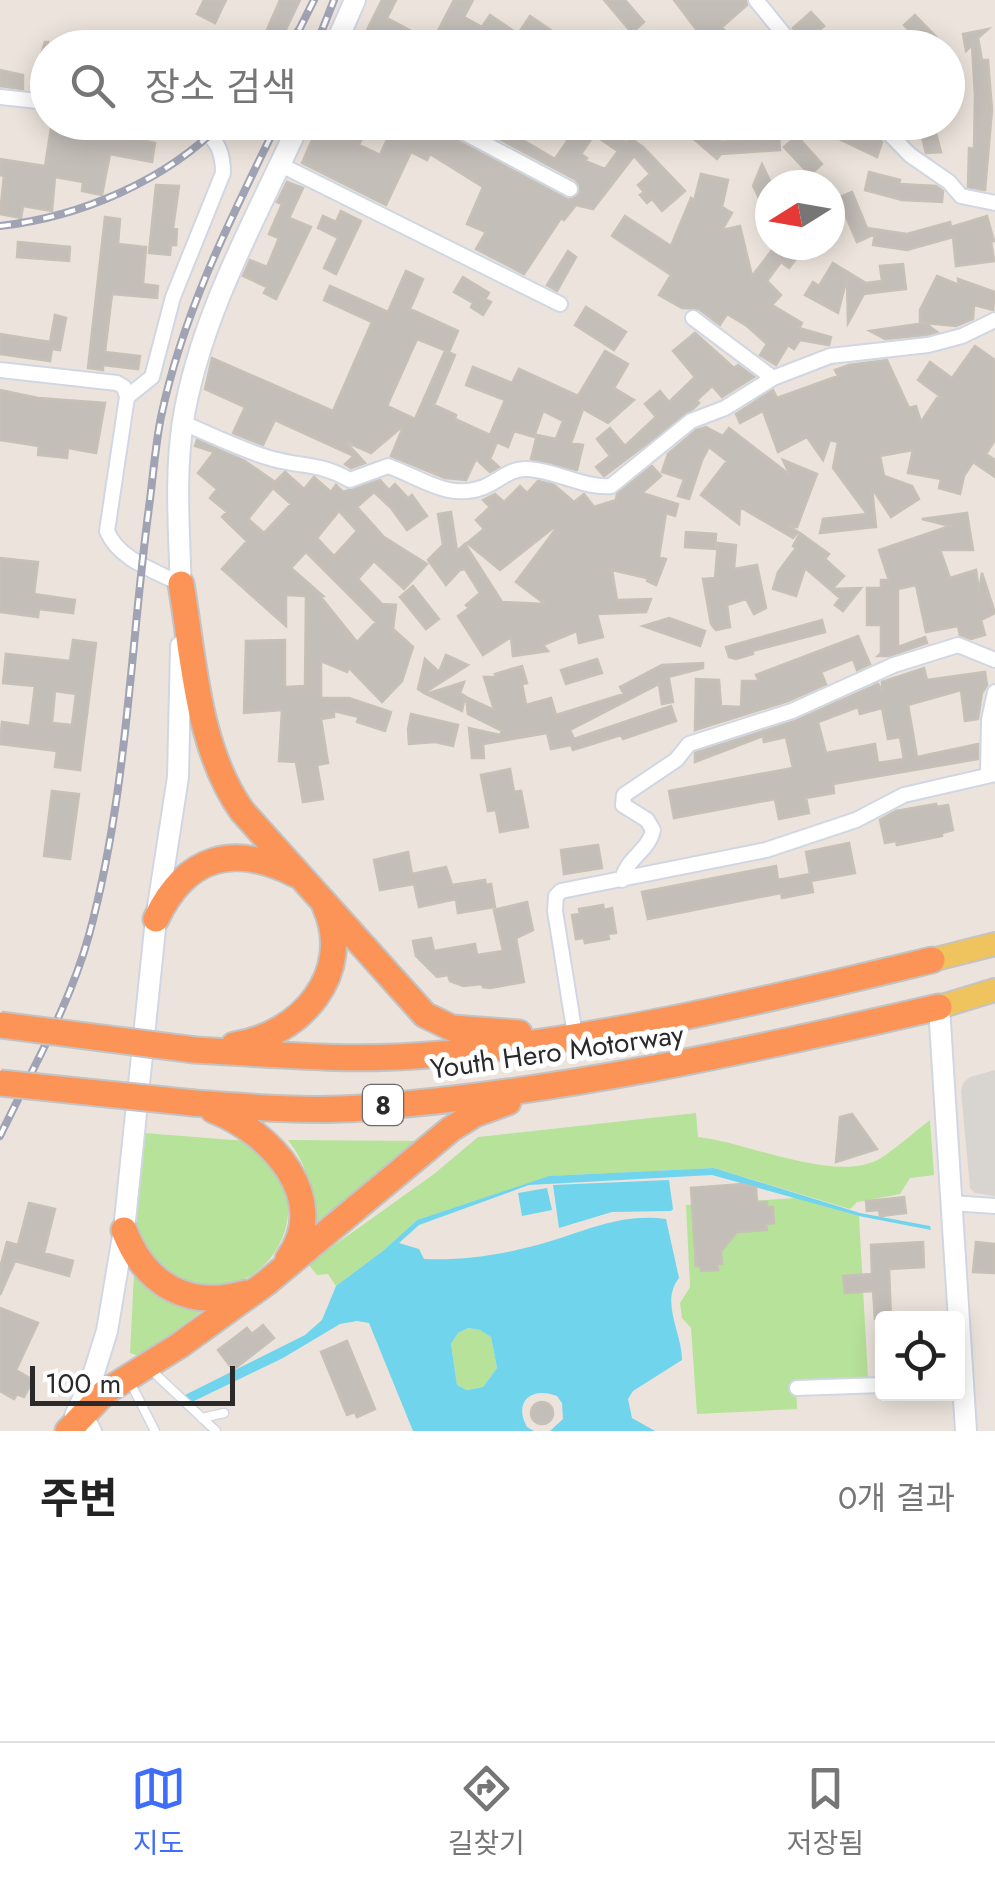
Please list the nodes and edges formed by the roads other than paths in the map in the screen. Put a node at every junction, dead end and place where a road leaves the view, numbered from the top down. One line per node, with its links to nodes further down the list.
1 (355, 0): 3 (main road)
2 (756, 0): 4 (street)
3 (342, 30)
4 (780, 30)
5 (0, 96): 6 (street)
6 (30, 100)
7 (215, 140): 19 (street)
8 (292, 140): 11 (main road)
9 (478, 140): 12 (street)
10 (896, 140): 13 (street)
11 (280, 165): 14 (street); 20 (main road)
12 (570, 189)
13 (995, 203)
14 (560, 304)
15 (693, 318): 18 (street)
16 (995, 320): 18 (street)
17 (0, 370): 19 (street)
18 (773, 378): 20 (street)
19 (128, 397): 21 (street)
20 (183, 423): 21 (main road)
21 (180, 584): 26 (highway); 27 (main road)
22 (995, 660): 25 (street)
23 (995, 692): 24 (street)
24 (992, 774): 25 (street)
25 (622, 880): 33 (street)
26 (316, 890): 27 (highway); 33 (highway); 34 (highway)
27 (156, 919): 40 (main road)
28 (995, 944): 29 (main road, 8)
29 (932, 960): 33 (highway, Youth Hero Motorway / 8)
30 (995, 990): 31 (main road, 8)
31 (939, 1007): 36 (highway, Youth Hero Motorway / 8); 38 (main road)
32 (0, 1025): 34 (highway, Youth Hero Motorway / 8, bridge)
33 (569, 1036): 34 (highway, Youth Hero Motorway / 8)
34 (194, 1050)
35 (0, 1083): 37 (highway, Youth Hero Motorway / 8, bridge)
36 (570, 1084): 37 (highway, Youth Hero Motorway / 8); 41 (highway)
37 (194, 1103): 41 (highway)
38 (951, 1203): 39 (street); 42 (main road)
39 (995, 1206)
40 (124, 1230): 41 (highway); 49 (main road)
41 (266, 1283): 43 (highway)
42 (956, 1311)
43 (136, 1371): 48 (lane); 49 (highway); 50 (lane)
44 (875, 1385): 45 (street)
45 (797, 1388)
46 (962, 1401): 52 (main road)
47 (224, 1413): 48 (lane)
48 (202, 1418): 51 (lane)
49 (78, 1426)
50 (156, 1431)
51 (216, 1431)
52 (966, 1431)

